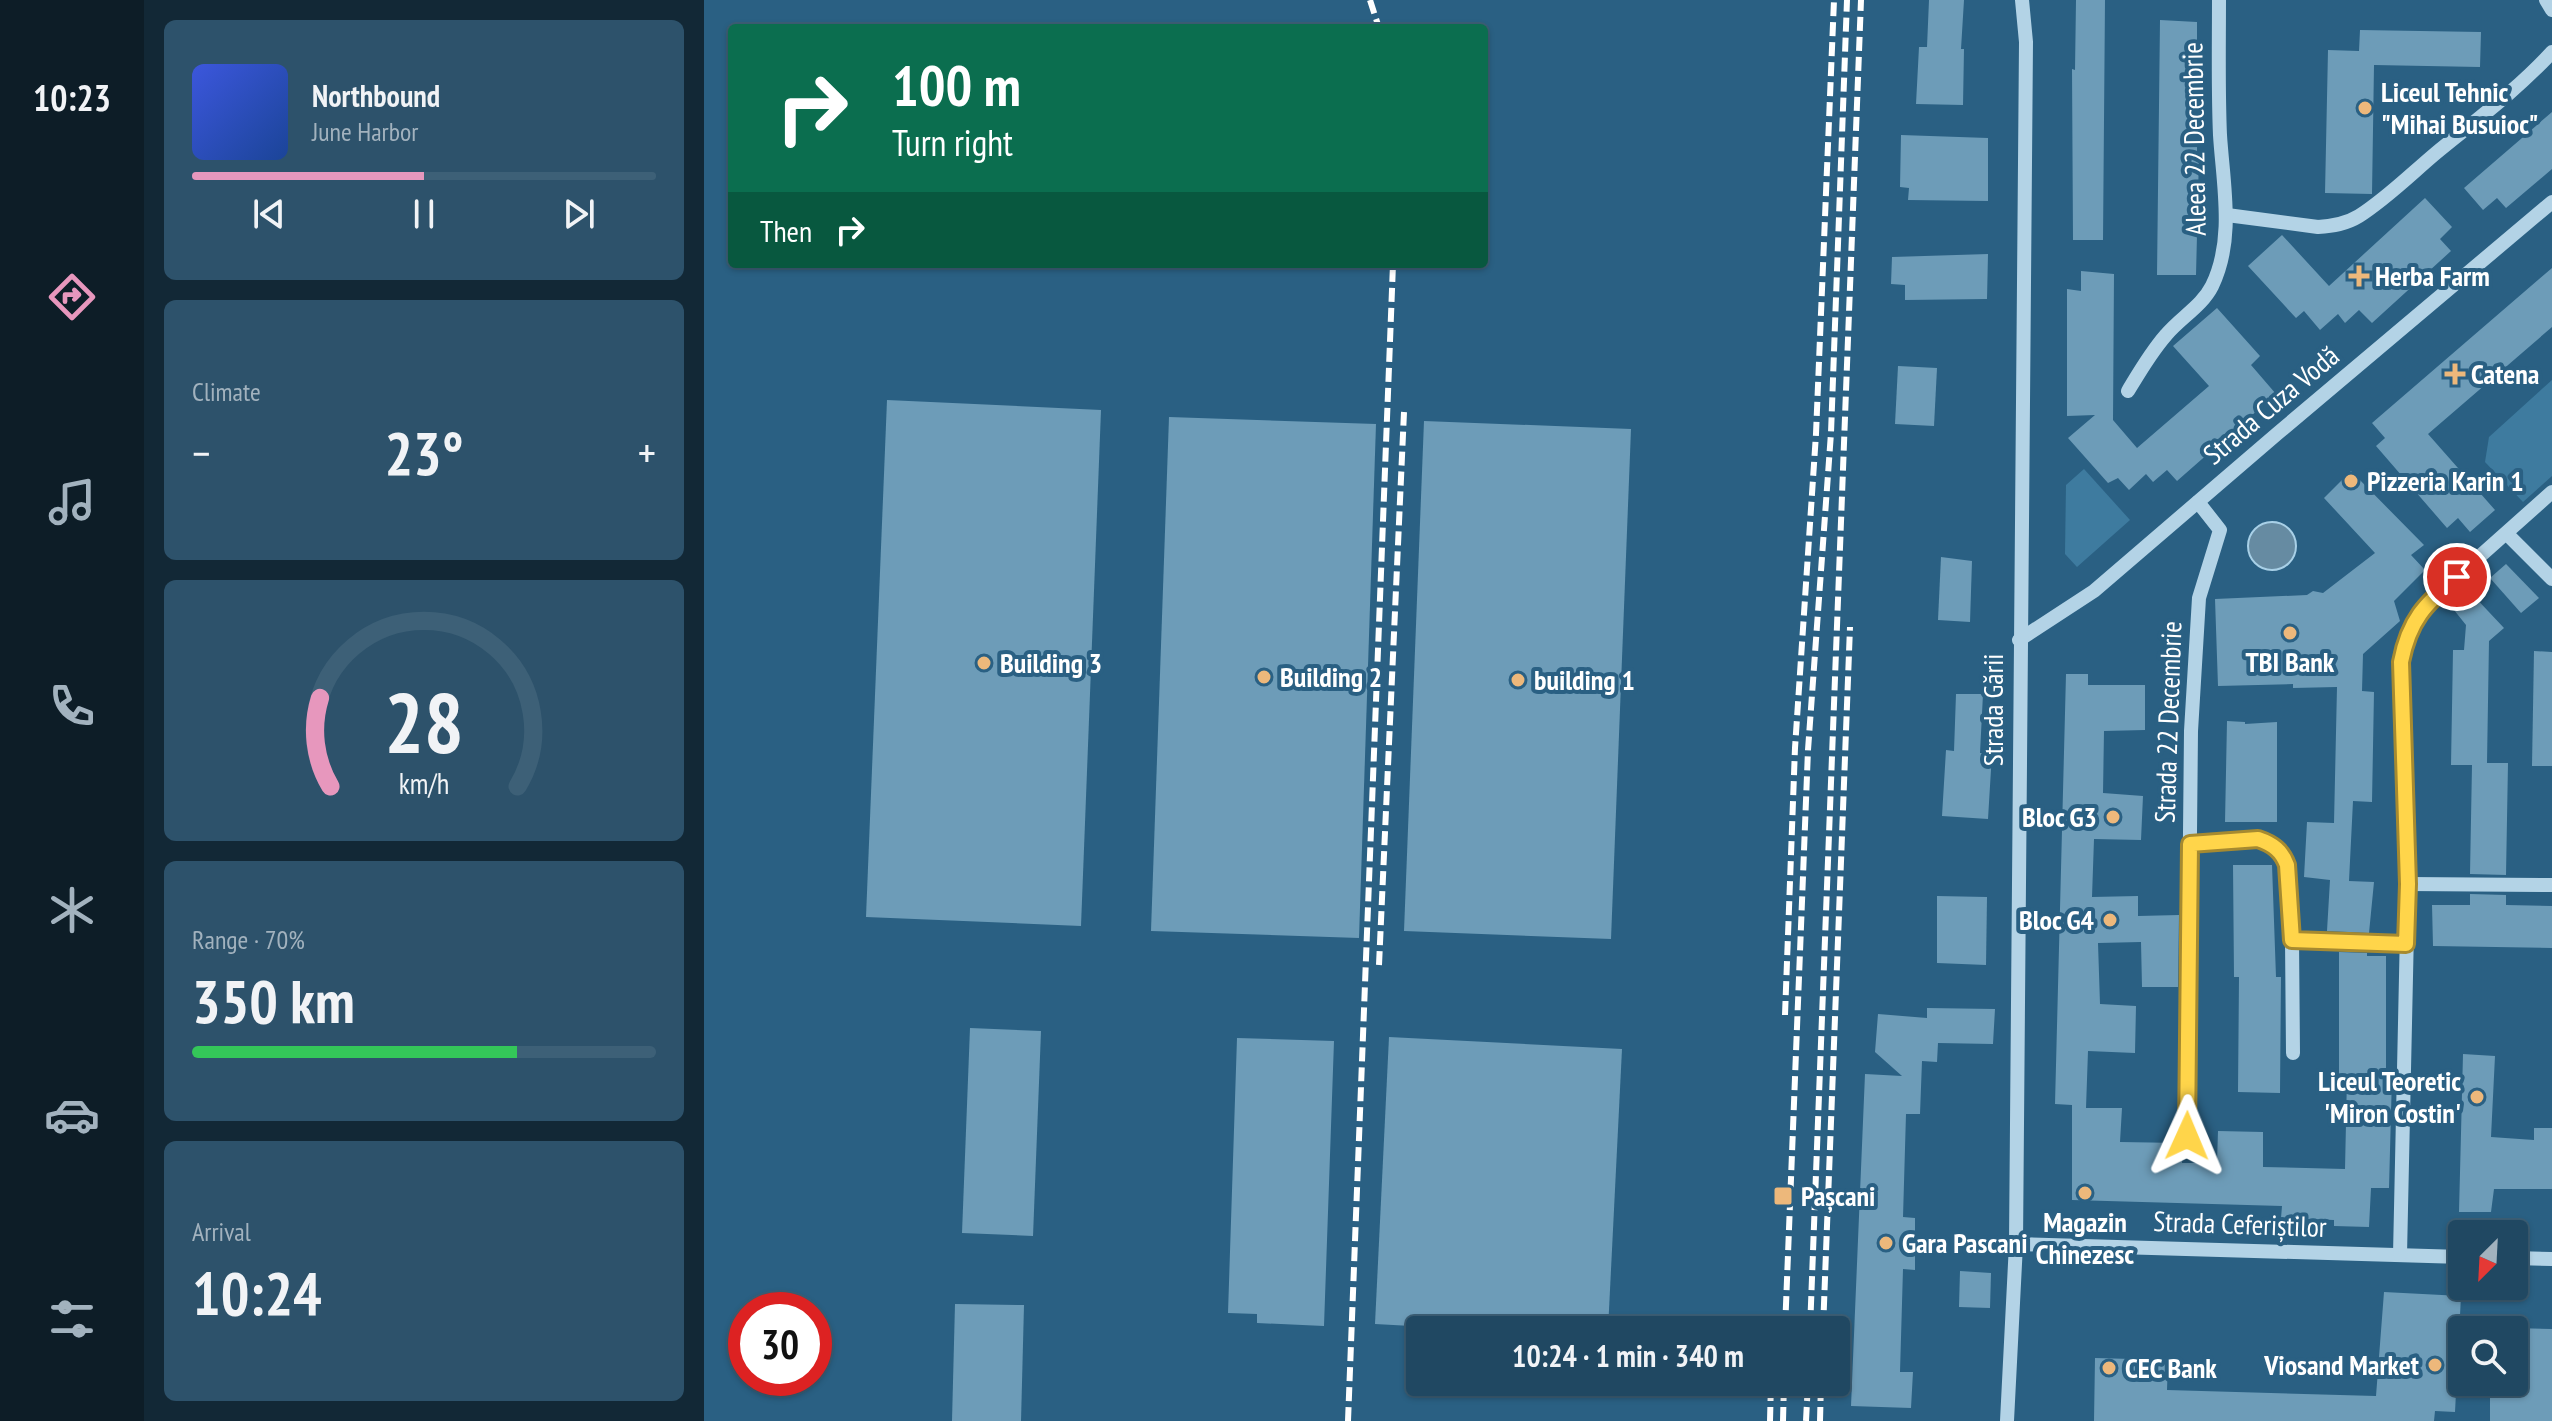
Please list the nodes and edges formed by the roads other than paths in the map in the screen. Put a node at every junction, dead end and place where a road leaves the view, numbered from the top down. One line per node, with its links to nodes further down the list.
1 (2022, 0): 13 (street, Strada Gării)
2 (2219, 0): 7 (street, Aleea 22 Decembrie)
3 (2546, 0): 4 (street)
4 (2552, 10)
5 (2552, 52): 7 (street)
6 (2552, 202): 10 (street, Strada Cuza Vodă)
7 (2227, 215): 8 (street, Aleea 22 Decembrie)
8 (2128, 391)
9 (2552, 492): 11 (street)
10 (2198, 502): 13 (street, Strada Cuza Vodă); 14 (street, Strada 22 Decembrie)
11 (2507, 534): 12 (street); 15 (street)
12 (2552, 579)
13 (2019, 640): 21 (street, Strada Gării)
14 (2190, 844): 17 (street); 20 (street, Strada 22 Decembrie)
15 (2408, 884): 16 (street); 18 (street)
16 (2552, 885)
17 (2292, 940): 18 (street); 19 (street)
18 (2406, 944): 22 (street)
19 (2293, 1053)
20 (2187, 1136)
21 (2016, 1244): 22 (street, Strada Ceferiștilor); 26 (street, Strada Gării)
22 (2400, 1255): 23 (street, Strada Ceferiștilor)
23 (2448, 1257)
24 (2528, 1258): 25 (street)
25 (2552, 1259)
26 (2007, 1421)

